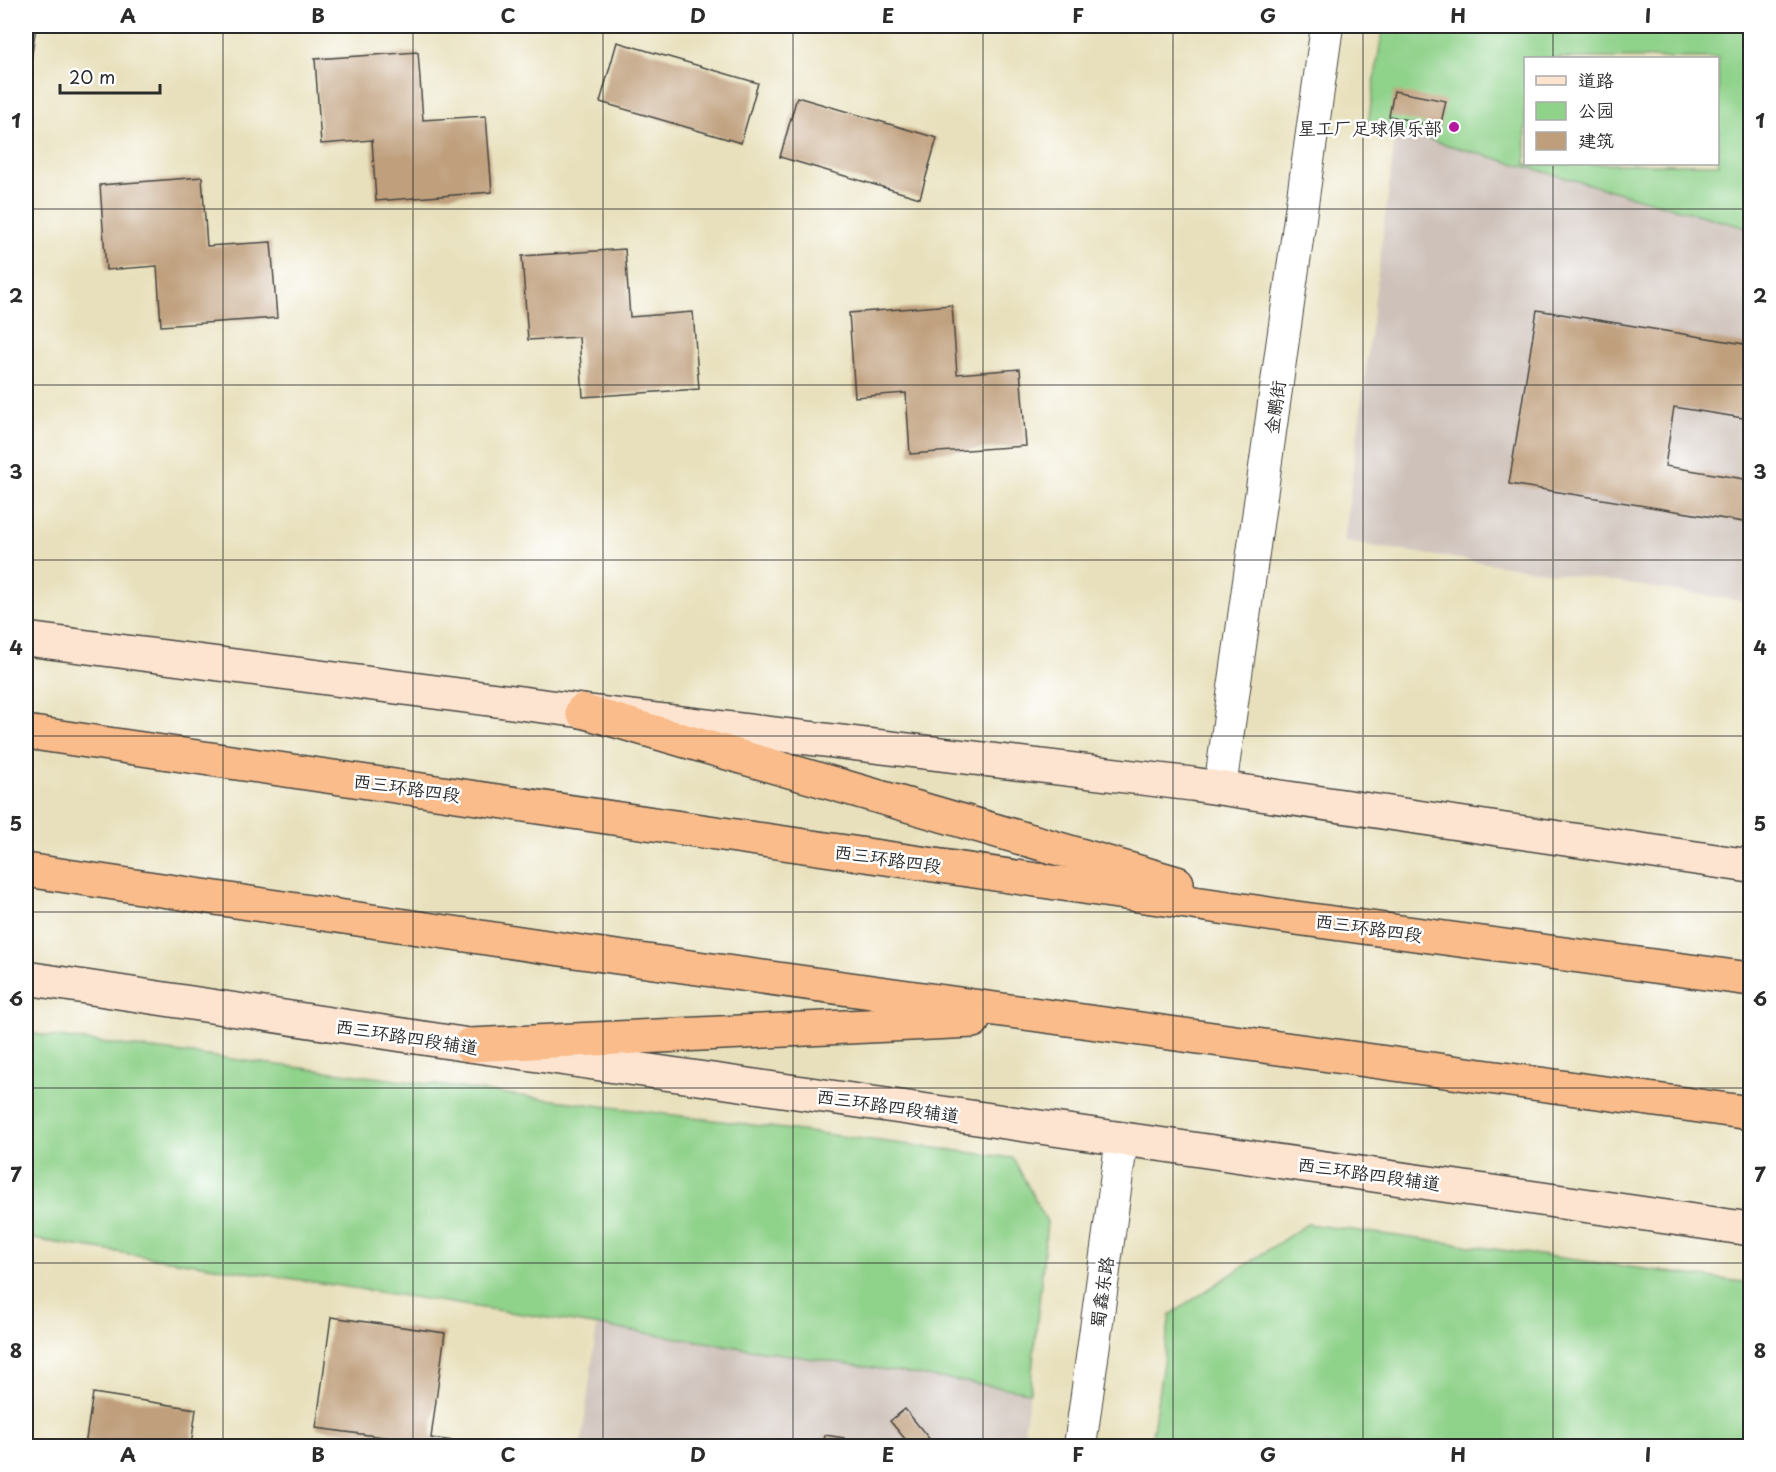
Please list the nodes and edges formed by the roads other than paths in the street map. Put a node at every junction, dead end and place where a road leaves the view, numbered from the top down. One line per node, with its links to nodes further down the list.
1 (1327, 26): 5 (street, 金鹏街)
2 (26, 639): 3 (main road)
3 (582, 711): 5 (main road); 8 (highway)
4 (26, 732): 8 (highway, 西三环路四段)
5 (1220, 788): 6 (main road)
6 (1750, 866)
7 (26, 870): 11 (highway)
8 (1296, 918): 10 (highway, 西三环路四段)
9 (26, 978): 12 (main road, 西三环路四段辅道)
10 (1750, 979)
11 (1055, 1017): 12 (highway); 13 (highway)
12 (469, 1045): 14 (main road, 西三环路四段辅道)
13 (1750, 1113)
14 (1122, 1138): 15 (main road, 西三环路四段辅道); 16 (street, 蜀鑫东路)
15 (1750, 1228)
16 (1080, 1446)

